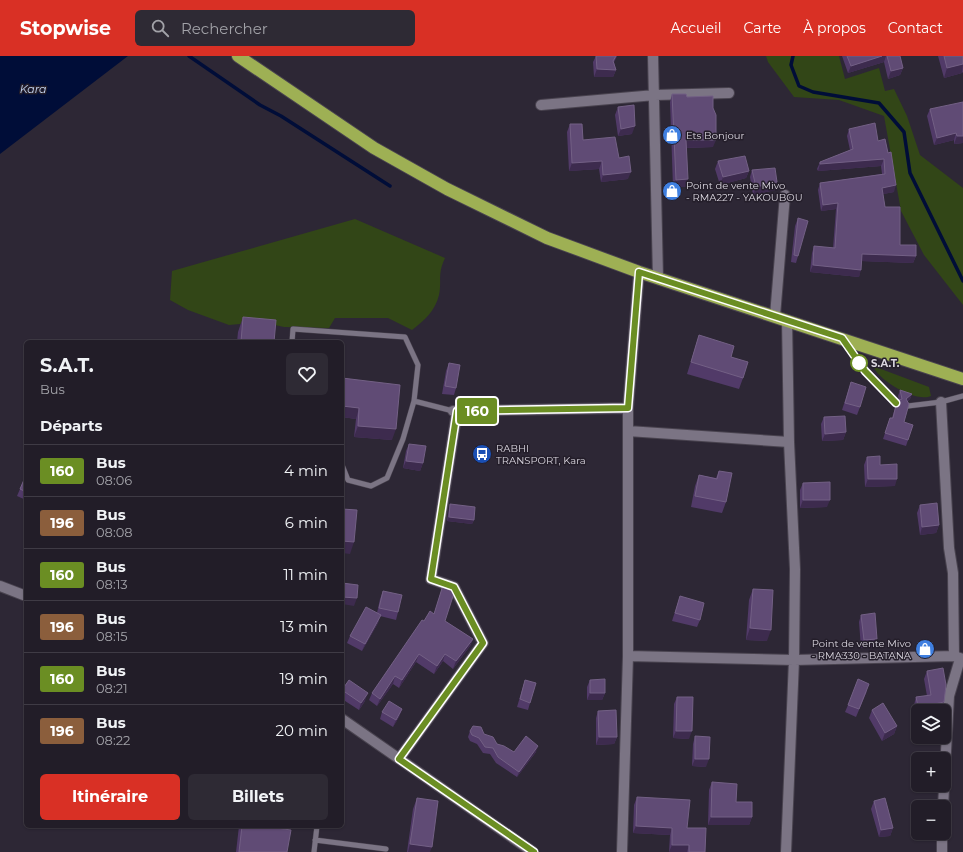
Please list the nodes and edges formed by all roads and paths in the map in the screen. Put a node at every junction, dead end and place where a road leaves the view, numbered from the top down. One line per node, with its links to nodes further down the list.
1 (238, 56): 7 (highway)
2 (653, 56): 4 (street)
3 (729, 93): 4 (street)
4 (655, 95): 5 (street); 8 (street)
5 (541, 105)
6 (785, 195): 9 (street)
7 (639, 272): 8 (highway); 19 (street)
8 (658, 278): 9 (highway)
9 (775, 316): 10 (highway)
10 (787, 320): 11 (highway); 22 (street)
11 (842, 338): 13 (highway); 17 (lane)
12 (292, 340): 15 (lane)
13 (963, 379)
14 (963, 396): 16 (lane)
15 (414, 401): 20 (lane); 23 (lane)
16 (941, 402): 18 (lane); 27 (street)
17 (896, 403)
18 (908, 406)
19 (628, 408): 20 (street); 21 (street)
20 (455, 411): 30 (street)
21 (628, 431): 22 (street); 26 (street)
22 (789, 442): 28 (street)
23 (344, 470)
24 (0, 586): 25 (street)
25 (24, 595)
26 (628, 656): 28 (street); 38 (street)
27 (959, 658): 28 (street); 31 (street)
28 (794, 660): 39 (street)
29 (344, 721): 30 (street)
30 (399, 759): 37 (street)
31 (943, 800)
32 (317, 828): 33 (lane)
33 (315, 840): 35 (lane); 36 (lane)
34 (942, 840): 40 (street)
35 (386, 849)
36 (314, 852)
37 (534, 852)
38 (622, 852)
39 (786, 852)
40 (942, 852)

